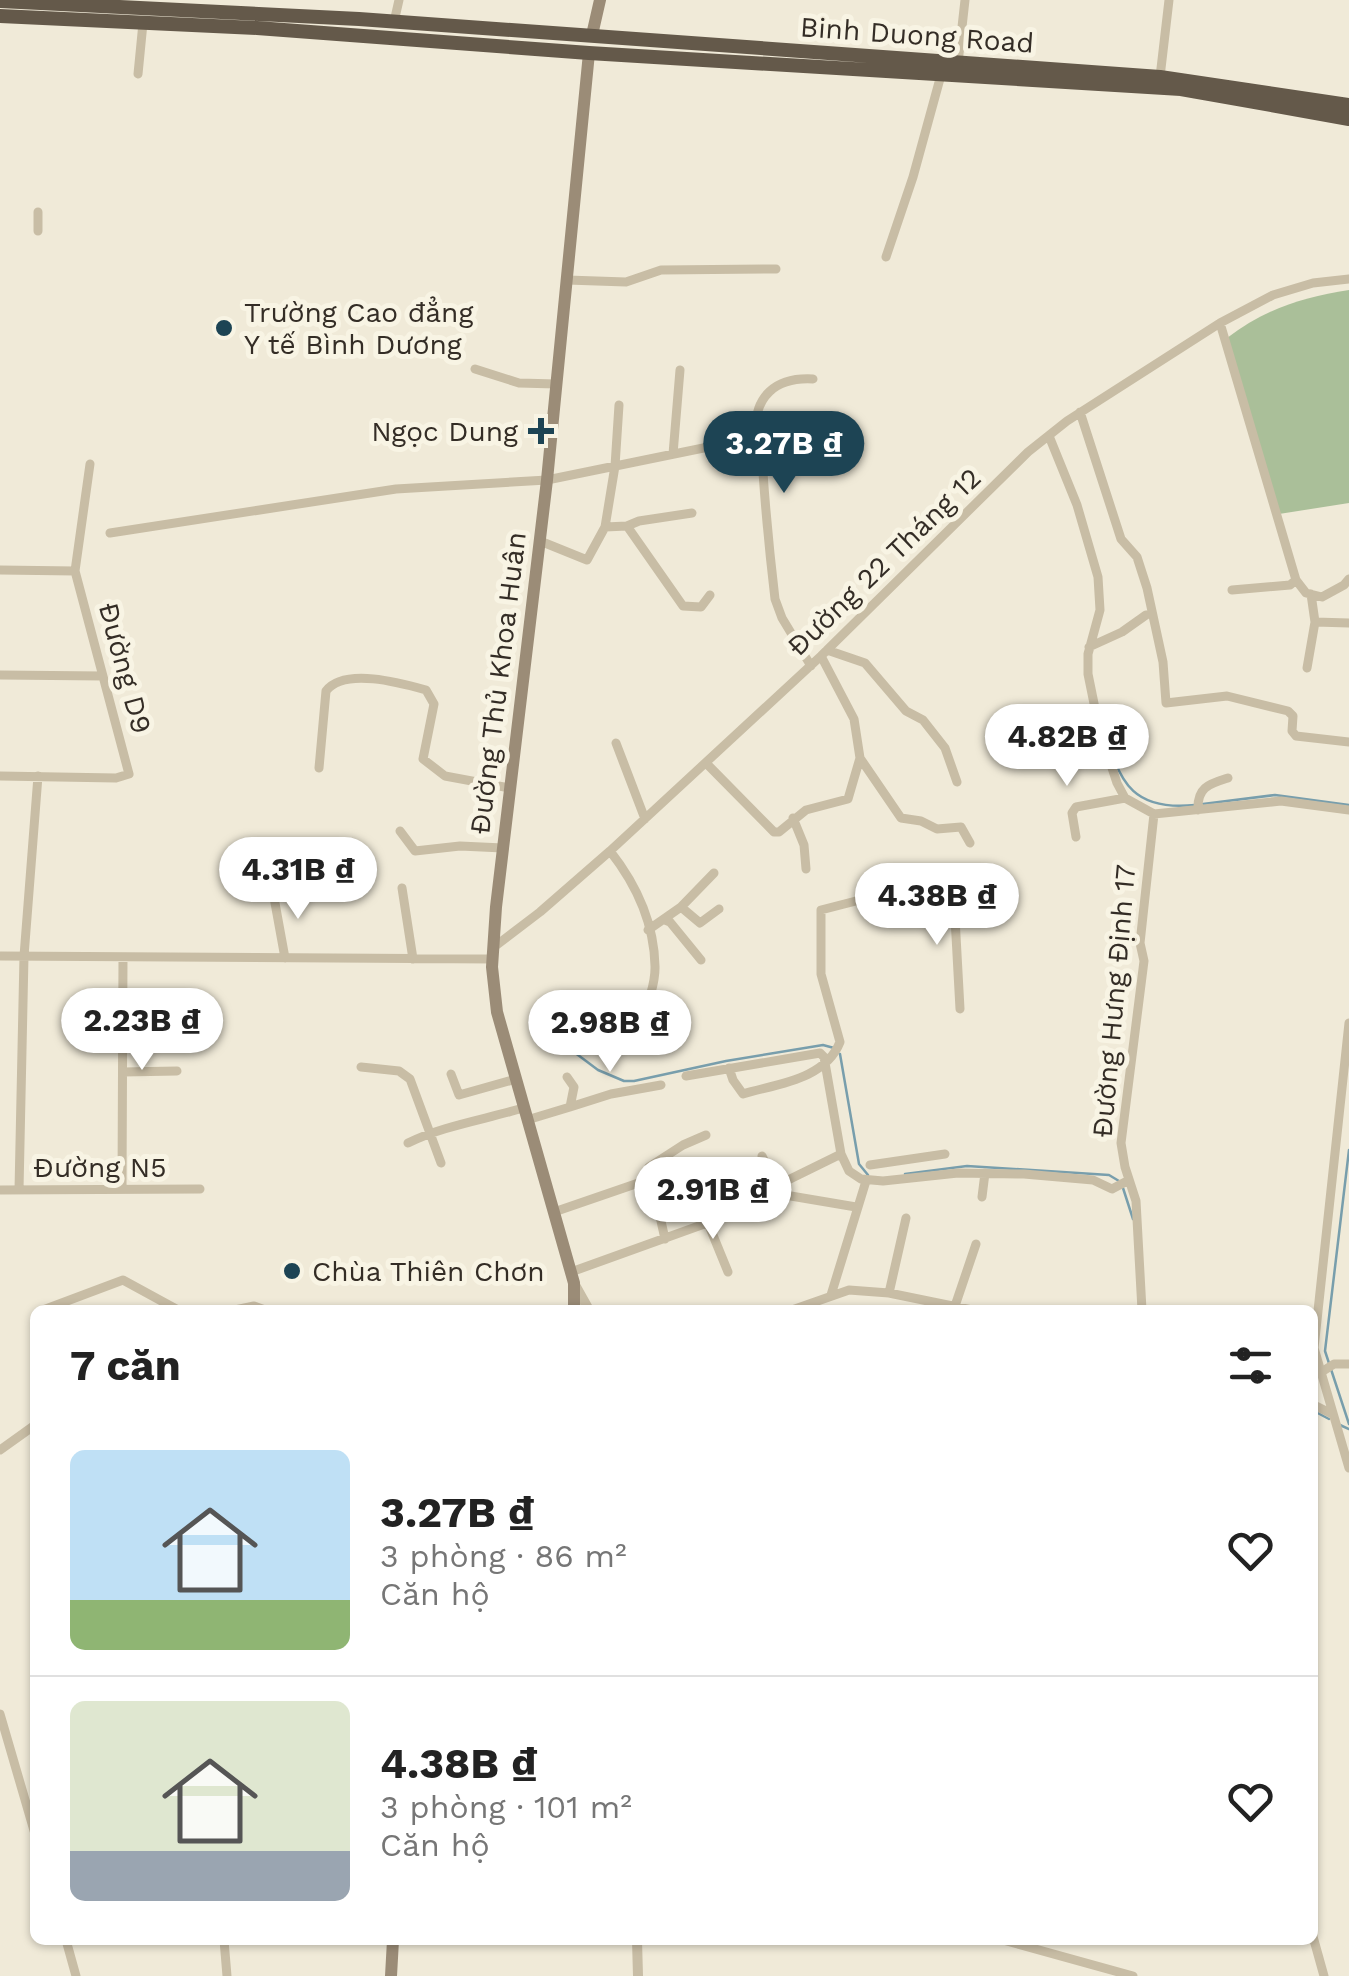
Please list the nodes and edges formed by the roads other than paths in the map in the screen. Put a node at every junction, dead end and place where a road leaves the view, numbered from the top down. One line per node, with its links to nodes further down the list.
1 (0, 0): 8 (highway, Binh Duong Road)
2 (399, 0): 10 (street)
3 (600, 0): 12 (main road)
4 (965, 0): 14 (street)
5 (1168, 0): 17 (street)
6 (170, 4): 7 (highway, Binh Duong Road); 8 (highway, Binh Duong Road)
7 (193, 5): 10 (highway, Binh Duong Road)
8 (122, 14): 9 (highway, Binh Duong Road); 11 (highway, Binh Duong Road)
9 (0, 16)
10 (394, 22): 12 (highway, Binh Duong Road)
11 (143, 23): 13 (highway, Binh Duong Road); 15 (street)
12 (592, 35): 13 (highway); 14 (highway, Binh Duong Road)
13 (590, 53): 16 (highway, Binh Duong Road); 25 (main road, Đường Thủ Khoa Huân)
14 (958, 63): 17 (highway, Binh Duong Road)
15 (138, 74)
16 (941, 74): 19 (highway, Binh Duong Road); 22 (street)
17 (1160, 77): 18 (highway, Binh Duong Road)
18 (1349, 105)
19 (1349, 119)
20 (38, 212): 21 (street)
21 (38, 231)
22 (886, 257)
23 (776, 269): 25 (street)
24 (1349, 278): 26 (street, Đường 22 Tháng 12)
25 (567, 280): 30 (main road, Đường Thủ Khoa Huân)
26 (1220, 323): 32 (street, Đường 22 Tháng 12); 47 (street)
27 (475, 369): 30 (street)
28 (680, 370): 35 (street)
29 (812, 379): 56 (street)
30 (556, 384): 38 (main road, Đường Thủ Khoa Huân)
31 (619, 405): 37 (street)
32 (1080, 412): 33 (street, Đường 22 Tháng 12); 61 (street)
33 (1049, 436): 54 (street); 55 (street, Đường 22 Tháng 12)
34 (718, 445): 35 (street)
35 (672, 454): 37 (street)
36 (90, 464): 45 (street)
37 (615, 466): 38 (street); 40 (street)
38 (547, 480): 42 (street); 43 (main road, Đường Thủ Khoa Huân)
39 (692, 514): 41 (street)
40 (605, 526): 41 (street); 43 (street)
41 (627, 526): 50 (street)
42 (110, 533)
43 (540, 541): 69 (main road, Đường Thủ Khoa Huân)
44 (0, 570): 45 (street)
45 (75, 572): 59 (street, Đường D9)
46 (1349, 579): 49 (street)
47 (1296, 580): 48 (street); 49 (street)
48 (1232, 590)
49 (1311, 594): 52 (street)
50 (710, 596)
51 (1146, 615): 54 (street)
52 (1315, 622): 53 (street); 57 (street)
53 (1349, 623)
54 (1090, 647): 70 (street)
55 (824, 653): 56 (street, Đường 22 Tháng 12); 62 (street); 68 (street)
56 (811, 666): 63 (street, Đường 22 Tháng 12)
57 (1308, 668)
58 (0, 675): 59 (street)
59 (104, 676): 66 (street, Đường D9)
60 (616, 742): 75 (street)
61 (1349, 742)
62 (860, 758): 74 (street); 78 (street)
63 (706, 763): 74 (street); 75 (street, Đường 22 Tháng 12)
64 (318, 768): 69 (street)
65 (0, 776): 66 (street)
66 (38, 776): 91 (street)
67 (1228, 778): 71 (street)
68 (957, 782)
69 (510, 788): 79 (main road, Đường Thủ Khoa Huân)
70 (1125, 798): 73 (street); 77 (street)
71 (1198, 805): 72 (street); 73 (street)
72 (1349, 810)
73 (1154, 814): 122 (street, Đường Hưng Định 17)
74 (793, 818): 81 (street)
75 (645, 819): 80 (street, Đường 22 Tháng 12)
76 (400, 831): 79 (street)
77 (1076, 836)
78 (970, 843)
79 (503, 848): 89 (main road, Đường Thủ Khoa Huân)
80 (610, 851): 88 (street); 89 (street, Đường 22 Tháng 12)
81 (806, 869)
82 (714, 873): 85 (street)
83 (402, 888): 94 (street)
84 (273, 892): 93 (street)
85 (681, 907): 86 (street); 87 (street)
86 (718, 909)
87 (665, 920): 88 (street); 95 (street)
88 (648, 930): 98 (street)
89 (493, 953): 94 (street); 107 (main road, Đường Thủ Khoa Huân)
90 (0, 956): 91 (street)
91 (24, 956): 92 (street); 126 (street)
92 (124, 957): 93 (street); 103 (street)
93 (285, 958): 94 (street)
94 (413, 959)
95 (701, 960)
96 (960, 1009): 99 (street)
97 (1349, 1023): 150 (street)
98 (652, 1034)
99 (825, 1066): 101 (street); 101 (street); 114 (street)
100 (361, 1067): 111 (street)
101 (729, 1068): 105 (street)
102 (176, 1071): 103 (street)
103 (123, 1072): 124 (street)
104 (451, 1074): 107 (street)
105 (686, 1076)
106 (567, 1077): 109 (street)
107 (516, 1079): 110 (main road, Đường Thủ Khoa Huân)
108 (661, 1086): 109 (street)
109 (570, 1108): 110 (street)
110 (525, 1114): 111 (street); 131 (main road, Đường Thủ Khoa Huân)
111 (431, 1132): 113 (street); 117 (street)
112 (706, 1135): 121 (street)
113 (408, 1144)
114 (841, 1154): 123 (street); 128 (street)
115 (945, 1154): 120 (street)
116 (762, 1156): 128 (street)
117 (441, 1163)
118 (870, 1165): 120 (street)
119 (985, 1173): 120 (street); 122 (street); 129 (street)
120 (883, 1175): 123 (street)
121 (650, 1179): 131 (street); 134 (street)
122 (1129, 1180): 149 (street, Đường Hưng Định 17)
123 (866, 1181): 130 (street)
124 (122, 1189): 126 (street, Đường N5); 127 (street, Đường N5)
125 (0, 1190): 126 (street, Đường N5)
126 (19, 1190)
127 (200, 1190)
128 (777, 1193): 130 (street); 133 (street)
129 (982, 1198)
130 (856, 1207): 139 (street)
131 (554, 1212): 137 (main road, Đường Thủ Khoa Huân)
132 (906, 1218): 138 (street)
133 (708, 1224): 134 (street); 136 (street)
134 (664, 1239): 137 (street)
135 (976, 1244): 148 (street)
136 (728, 1272)
137 (573, 1277): 143 (main road, Đường Thủ Khoa Huân); 144 (street)
138 (889, 1293): 139 (street); 140 (street)
139 (831, 1296): 145 (street)
140 (916, 1298): 146 (street); 147 (street)
141 (56, 1305): 142 (street)
142 (169, 1305)
143 (574, 1305)
144 (587, 1305)
145 (806, 1305)
146 (914, 1305)
147 (950, 1305)
148 (955, 1305)
149 (1142, 1305)
150 (1318, 1311)
151 (1318, 1359): 153 (street)
152 (1349, 1364): 153 (street)
153 (1323, 1372): 155 (street)
154 (1318, 1407): 155 (street)
155 (1333, 1414): 158 (street)
156 (30, 1429): 157 (street)
157 (0, 1450)
158 (1349, 1468)
159 (0, 1714): 160 (street)
160 (30, 1817)
161 (67, 1945): 167 (street)
162 (224, 1945): 168 (street)
163 (393, 1945): 169 (main road)
164 (637, 1945): 170 (street)
165 (1021, 1945): 171 (street)
166 (1315, 1945): 172 (street)
167 (76, 1976)
168 (227, 1976)
169 (391, 1976)
170 (638, 1976)
171 (1133, 1976)
172 (1324, 1976)

